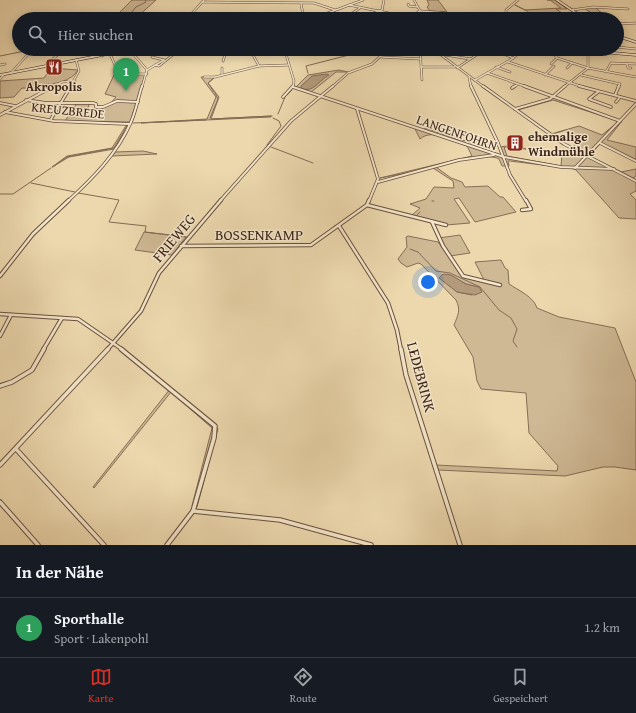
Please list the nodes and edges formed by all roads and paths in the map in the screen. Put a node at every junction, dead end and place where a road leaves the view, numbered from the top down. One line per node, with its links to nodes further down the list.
1 (363, 0): 9 (street)
2 (384, 0): 16 (street)
3 (414, 0): 11 (street)
4 (518, 0): 25 (street)
5 (557, 0): 15 (main road)
6 (203, 1): 7 (street); 17 (street)
7 (301, 4): 13 (street); 18 (street)
8 (408, 4): 11 (street)
9 (349, 5): 10 (street); 13 (street)
10 (360, 7): 16 (street); 20 (street)
11 (418, 7): 14 (street)
12 (628, 9): 15 (street)
13 (335, 10): 19 (street)
14 (420, 10): 23 (street); 24 (street)
15 (571, 10): 26 (main road)
16 (380, 11): 21 (street); 22 (street)
17 (193, 12)
18 (303, 12)
19 (330, 12)
20 (354, 12)
21 (377, 12)
22 (385, 12)
23 (418, 12)
24 (449, 12)
25 (505, 12)
26 (574, 12)
27 (636, 23): 28 (street)
28 (624, 24)
29 (624, 38): 30 (main road)
30 (636, 42)
31 (624, 48): 32 (street)
32 (636, 49)
33 (624, 54): 34 (main road)
34 (636, 55)
35 (28, 56): 80 (street)
36 (56, 56): 67 (street)
37 (102, 56): 56 (main road)
38 (112, 56): 83 (street)
39 (135, 56): 77 (street)
40 (170, 56): 57 (street)
41 (225, 56): 58 (street)
42 (254, 56): 68 (street)
43 (286, 56): 66 (street)
44 (421, 56): 54 (street)
45 (442, 56): 71 (street)
46 (452, 56): 55 (street)
47 (475, 56): 55 (street)
48 (508, 56): 52 (street)
49 (588, 56): 75 (street)
50 (152, 57): 57 (street)
51 (380, 57): 54 (street); 104 (street, FRIEWEG)
52 (513, 58): 59 (street)
53 (557, 58): 60 (street); 62 (street)
54 (421, 59): 70 (street)
55 (470, 59): 71 (street)
56 (76, 60): 67 (main road); 93 (street)
57 (165, 60): 77 (street)
58 (223, 61)
59 (508, 62): 72 (street); 86 (street)
60 (572, 63): 74 (street); 75 (street)
61 (5, 64): 65 (street)
62 (551, 64)
63 (627, 64): 64 (street); 76 (street); 79 (street)
64 (636, 64)
65 (0, 65)
66 (288, 65): 68 (street); 99 (street)
67 (45, 66): 80 (main road)
68 (259, 66): 85 (street)
69 (554, 66): 86 (street)
70 (422, 67): 71 (street); 94 (street)
71 (456, 67): 88 (street)
72 (496, 67): 78 (street); 81 (street)
73 (222, 68): 85 (street)
74 (567, 68)
75 (588, 68): 79 (street); 87 (street)
76 (631, 68)
77 (147, 70): 83 (street)
78 (510, 72)
79 (606, 72): 90 (street)
80 (10, 73): 82 (main road)
81 (487, 73): 92 (street); 95 (street)
82 (4, 74): 84 (main road); 91 (street)
83 (147, 74): 109 (street)
84 (0, 75)
85 (222, 75): 89 (street)
86 (545, 75): 98 (street)
87 (581, 75): 98 (street); 102 (street)
88 (470, 76): 95 (street); 125 (street)
89 (204, 77)
90 (636, 77)
91 (0, 79)
92 (501, 79): 96 (street); 97 (street)
93 (75, 80): 107 (street); 108 (street)
94 (422, 80)
95 (475, 80): 116 (street)
96 (497, 82)
97 (517, 84): 100 (street); 105 (street)
98 (569, 84): 101 (street); 105 (street)
99 (293, 87): 103 (street); 104 (street, LANGENFOHRN)
100 (512, 88)
101 (599, 91): 102 (street); 114 (street)
102 (615, 96): 106 (street)
103 (283, 97)
104 (322, 97): 115 (street, LANGENFOHRN); 138 (street, FRIEWEG)
105 (552, 97): 116 (street); 120 (street)
106 (620, 97): 110 (street); 111 (street)
107 (26, 100): 108 (street); 113 (street)
108 (62, 102): 109 (street); 119 (street)
109 (138, 102): 121 (street)
110 (616, 102)
111 (636, 102): 120 (street)
112 (0, 103): 113 (street)
113 (16, 106): 117 (street)
114 (611, 107)
115 (357, 108): 123 (street, LANGENFOHRN); 129 (street, BOSSENKAMP)
116 (515, 109): 124 (street)
117 (5, 112): 118 (street); 119 (street, KREUZBREDE)
118 (0, 115)
119 (51, 119): 121 (street, KREUZBREDE)
120 (620, 121): 122 (street)
121 (130, 124): 139 (street)
122 (600, 144): 124 (street); 126 (street)
123 (495, 155): 125 (street, LANGENFOHRN); 130 (street)
124 (587, 156): 127 (street); 128 (street)
125 (504, 157): 127 (street, LANGENFOHRN); 134 (street)
126 (636, 160)
127 (574, 168): 128 (street, LANGENFOHRN)
128 (614, 169): 131 (street)
129 (378, 179): 130 (street); 132 (street, BOSSENKAMP)
130 (382, 180): 132 (street)
131 (636, 181)
132 (378, 182): 133 (street, BOSSENKAMP)
133 (367, 205): 135 (street); 137 (street, BOSSENKAMP)
134 (522, 210)
135 (432, 222): 136 (street); 140 (street)
136 (446, 225)
137 (339, 226): 138 (street, BOSSENKAMP); 155 (street, LEDEBRINK)
138 (181, 246): 145 (street, FRIEWEG)
139 (0, 276)
140 (500, 286)
141 (0, 314): 142 (street)
142 (11, 315): 143 (street); 144 (street)
143 (62, 318): 145 (street); 146 (street)
144 (0, 336)
145 (114, 344): 147 (street, FRIEWEG); 150 (street)
146 (0, 386)
147 (16, 449): 148 (street, FRIEWEG); 152 (street)
148 (0, 465)
149 (0, 502): 151 (street)
150 (193, 511): 153 (street); 154 (street)
151 (38, 545)
152 (104, 545)
153 (167, 545)
154 (371, 545)
155 (460, 545)

